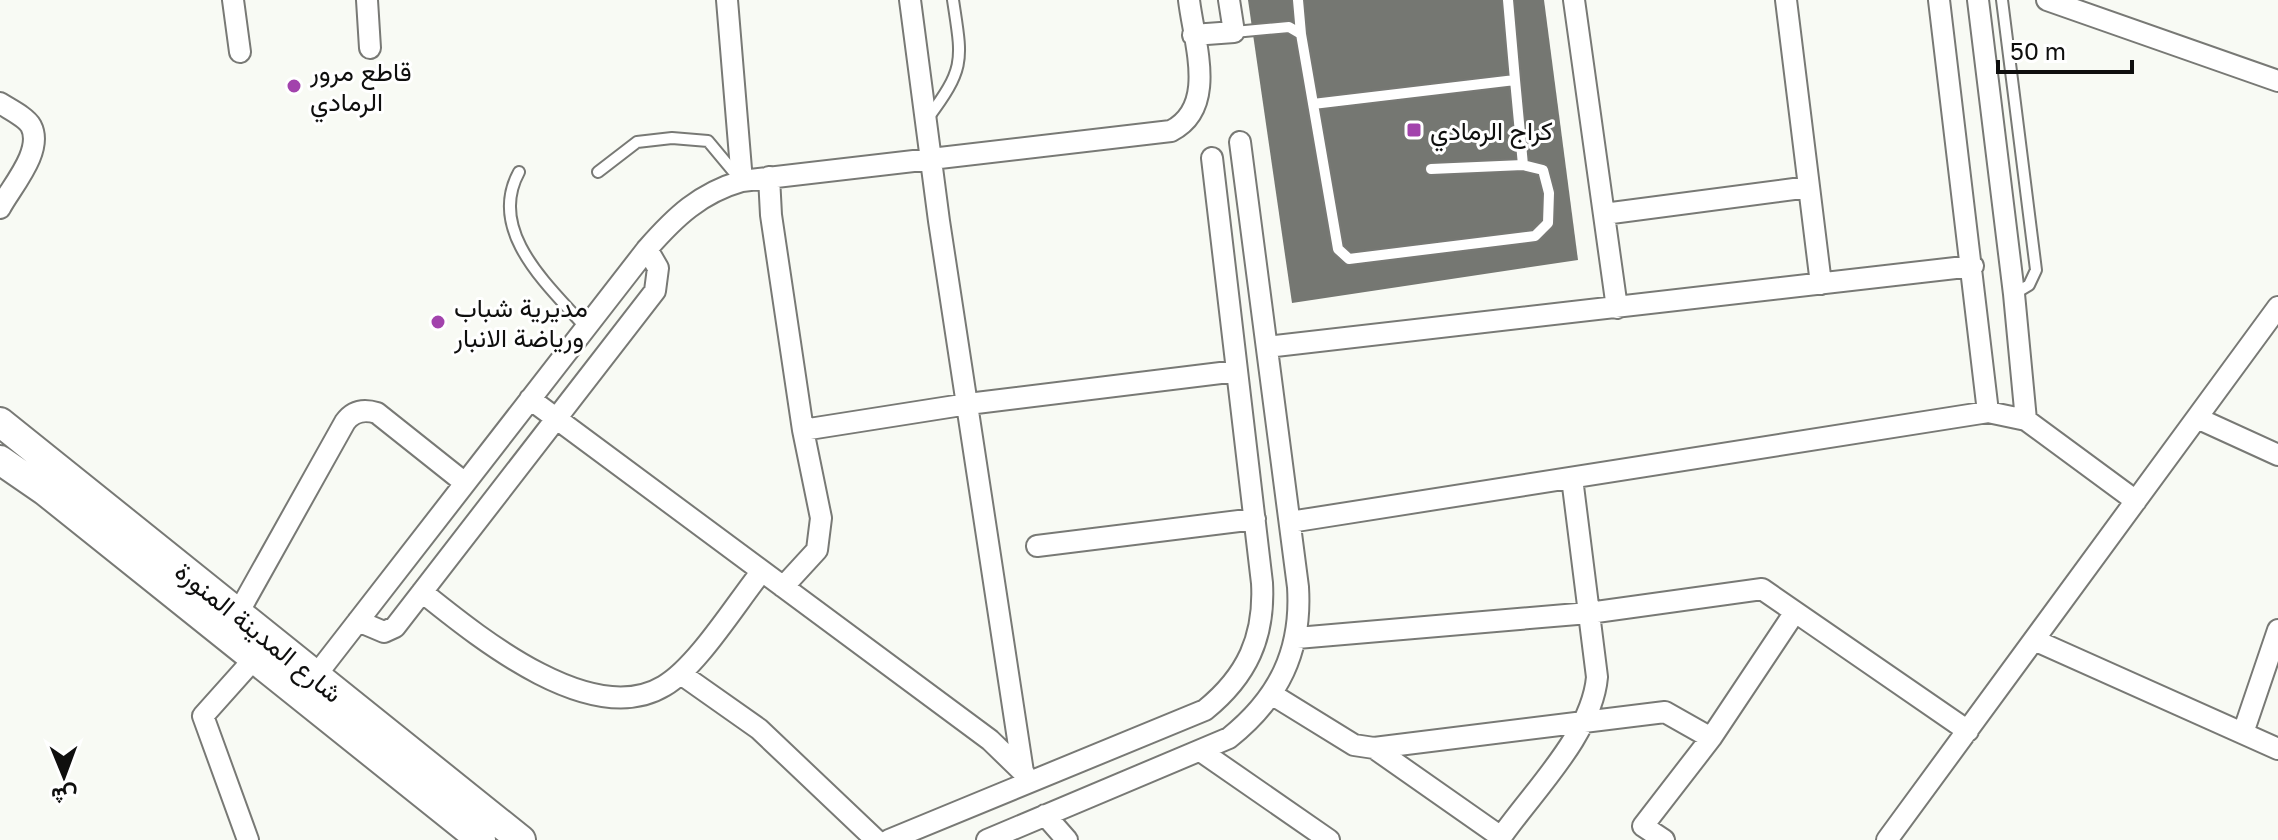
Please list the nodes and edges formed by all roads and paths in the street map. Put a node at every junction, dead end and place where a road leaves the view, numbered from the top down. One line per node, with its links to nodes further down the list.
1 (233, 0): 20 (street)
2 (367, 0): 19 (street)
3 (727, 0): 34 (street)
4 (910, 0): 25 (street)
5 (953, 0): 25 (lane)
6 (1189, 0): 18 (street)
7 (1229, 0): 16 (street)
8 (1298, 0): 17 (lane)
9 (1508, 0): 21 (lane)
10 (1574, 0): 37 (street)
11 (1786, 0): 35 (street)
12 (1939, 0): 39 (street)
13 (1978, 0): 41 (street)
14 (2002, 0): 41 (lane)
15 (2047, 0): 22 (street)
16 (1234, 32): 17 (lane); 18 (street)
17 (1301, 34): 24 (lane)
18 (1193, 35): 28 (street)
19 (370, 48)
20 (240, 52)
21 (1515, 80): 24 (lane); 29 (lane)
22 (2278, 81)
23 (0, 103): 36 (street)
24 (1313, 104): 29 (lane)
25 (925, 123): 28 (street)
26 (1240, 142): 45 (street)
27 (1212, 158): 46 (street)
28 (930, 159): 33 (street); 48 (street)
29 (1523, 165): 30 (lane)
30 (1431, 169)
31 (519, 172): 44 (lane)
32 (598, 172): 34 (lane)
33 (769, 177): 34 (street); 54 (street)
34 (742, 181): 38 (street)
35 (1809, 187): 37 (street); 40 (street)
36 (0, 208)
37 (1604, 214): 43 (street)
38 (647, 249): 44 (street); 51 (street)
39 (1973, 266): 40 (street); 49 (street)
40 (1821, 284): 43 (street)
41 (2014, 294): 52 (street)
42 (2278, 307): 50 (street)
43 (1617, 308): 45 (street)
44 (586, 328): 47 (street)
45 (1267, 347): 61 (street)
46 (1237, 371): 48 (street); 60 (street)
47 (530, 399): 51 (street); 58 (street)
48 (968, 404): 54 (street); 84 (street)
49 (1988, 412): 52 (street); 57 (street)
50 (2197, 418): 55 (street); 59 (street)
51 (556, 419): 63 (street); 65 (street)
52 (2026, 420): 59 (street)
53 (0, 422): 68 (main road, شارع المدينة المنورة)
54 (803, 430): 64 (street)
55 (2278, 455)
56 (0, 460): 73 (main road, شارع المدينة المنورة)
57 (1572, 478): 61 (street); 67 (street)
58 (465, 483): 68 (street); 69 (street)
59 (2136, 501): 72 (street)
60 (1255, 519): 62 (street); 84 (street)
61 (1290, 522): 71 (street)
62 (1037, 546)
63 (762, 571): 64 (street); 74 (street)
64 (783, 587): 84 (street)
65 (422, 592): 69 (street); 74 (street)
66 (1795, 612): 67 (street); 78 (street); 80 (street)
67 (1589, 613): 71 (street); 77 (street)
68 (237, 615): 75 (main road, شارع المدينة المنورة)
69 (358, 621): 75 (street)
70 (2278, 630): 79 (street)
71 (1297, 638): 76 (street)
72 (2034, 640): 78 (street); 79 (street)
73 (254, 659): 75 (main road, شارع المدينة المنورة); 89 (street)
74 (681, 674): 92 (street)
75 (307, 687): 90 (main road, شارع المدينة المنورة); 91 (main road, شارع المدينة المنورة)
76 (1273, 695): 81 (street); 83 (street)
77 (1584, 722): 80 (street); 81 (street); 88 (street)
78 (1968, 731): 98 (street)
79 (2243, 733): 82 (street)
80 (1711, 738): 87 (street)
81 (1374, 748): 88 (street)
82 (2278, 749)
83 (1202, 752): 85 (street); 96 (street)
84 (1027, 777): 86 (street)
85 (1045, 815): 94 (street); 95 (street)
86 (938, 831): 93 (street)
87 (1638, 833): 97 (street)
88 (1500, 838)
89 (248, 840)
90 (481, 840)
91 (521, 840)
92 (876, 840)
93 (889, 840)
94 (987, 840)
95 (1067, 840)
96 (1329, 840)
97 (1664, 840)
98 (1887, 840)

